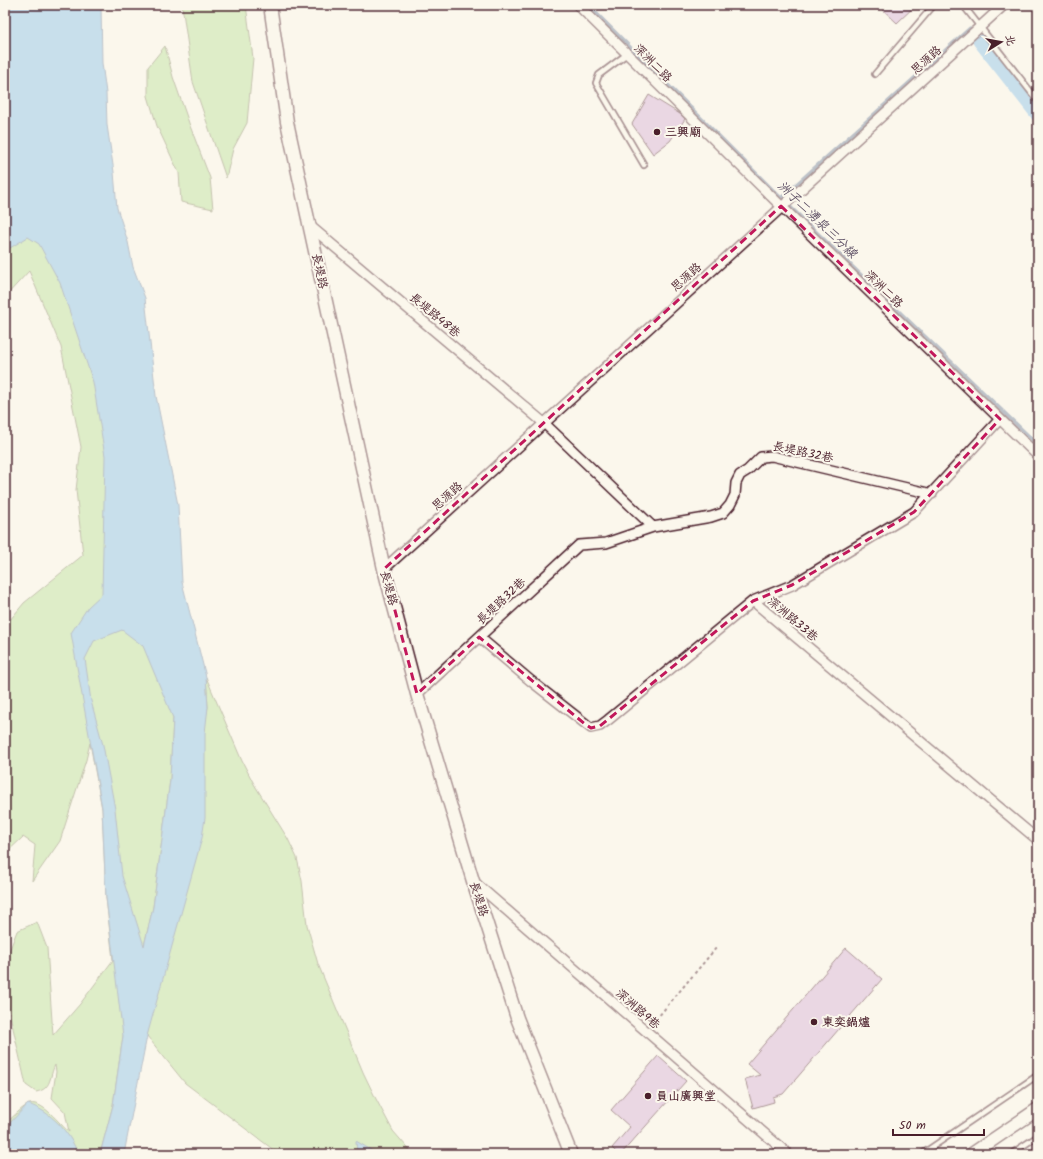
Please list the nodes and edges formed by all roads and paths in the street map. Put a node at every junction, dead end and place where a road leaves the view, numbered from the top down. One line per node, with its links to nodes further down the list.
1 (270, 5): 12 (street, 長堤路)
2 (578, 5): 7 (street, 深洲二路)
3 (934, 5): 8 (lane)
4 (962, 5): 6 (lane)
5 (1004, 5): 6 (street, 思源路)
6 (980, 26): 9 (lane); 11 (street, 思源路)
7 (627, 54): 10 (lane); 11 (street, 深洲二路)
8 (875, 74)
9 (1038, 101)
10 (644, 165)
11 (781, 206): 13 (street, 深洲二路); 14 (street, 思源路)
12 (310, 226): 14 (street, 長堤路48巷); 18 (street, 長堤路)
13 (1000, 419): 15 (street, 深洲二路); 16 (street, 深洲路33巷)
14 (544, 423): 17 (street); 18 (street, 思源路)
15 (1038, 456)
16 (932, 494): 17 (street, 長堤路32巷); 19 (street, 深洲路33巷)
17 (653, 527): 20 (street, 長堤路32巷)
18 (384, 569): 21 (street, 長堤路)
19 (752, 601): 20 (street); 22 (street, 深洲路33巷)
20 (479, 637): 21 (street, 長堤路32巷)
21 (417, 694): 23 (street, 長堤路)
22 (1038, 840)
23 (473, 881): 25 (street, 深洲路9巷); 29 (street, 長堤路)
24 (716, 948): 25 (path)
25 (646, 1031): 30 (street, 深洲路9巷)
26 (1038, 1075): 31 (lane)
27 (1038, 1109): 32 (street)
28 (1038, 1136): 33 (lane)
29 (571, 1154)
30 (788, 1154)
31 (922, 1154)
32 (972, 1154)
33 (1011, 1154)

